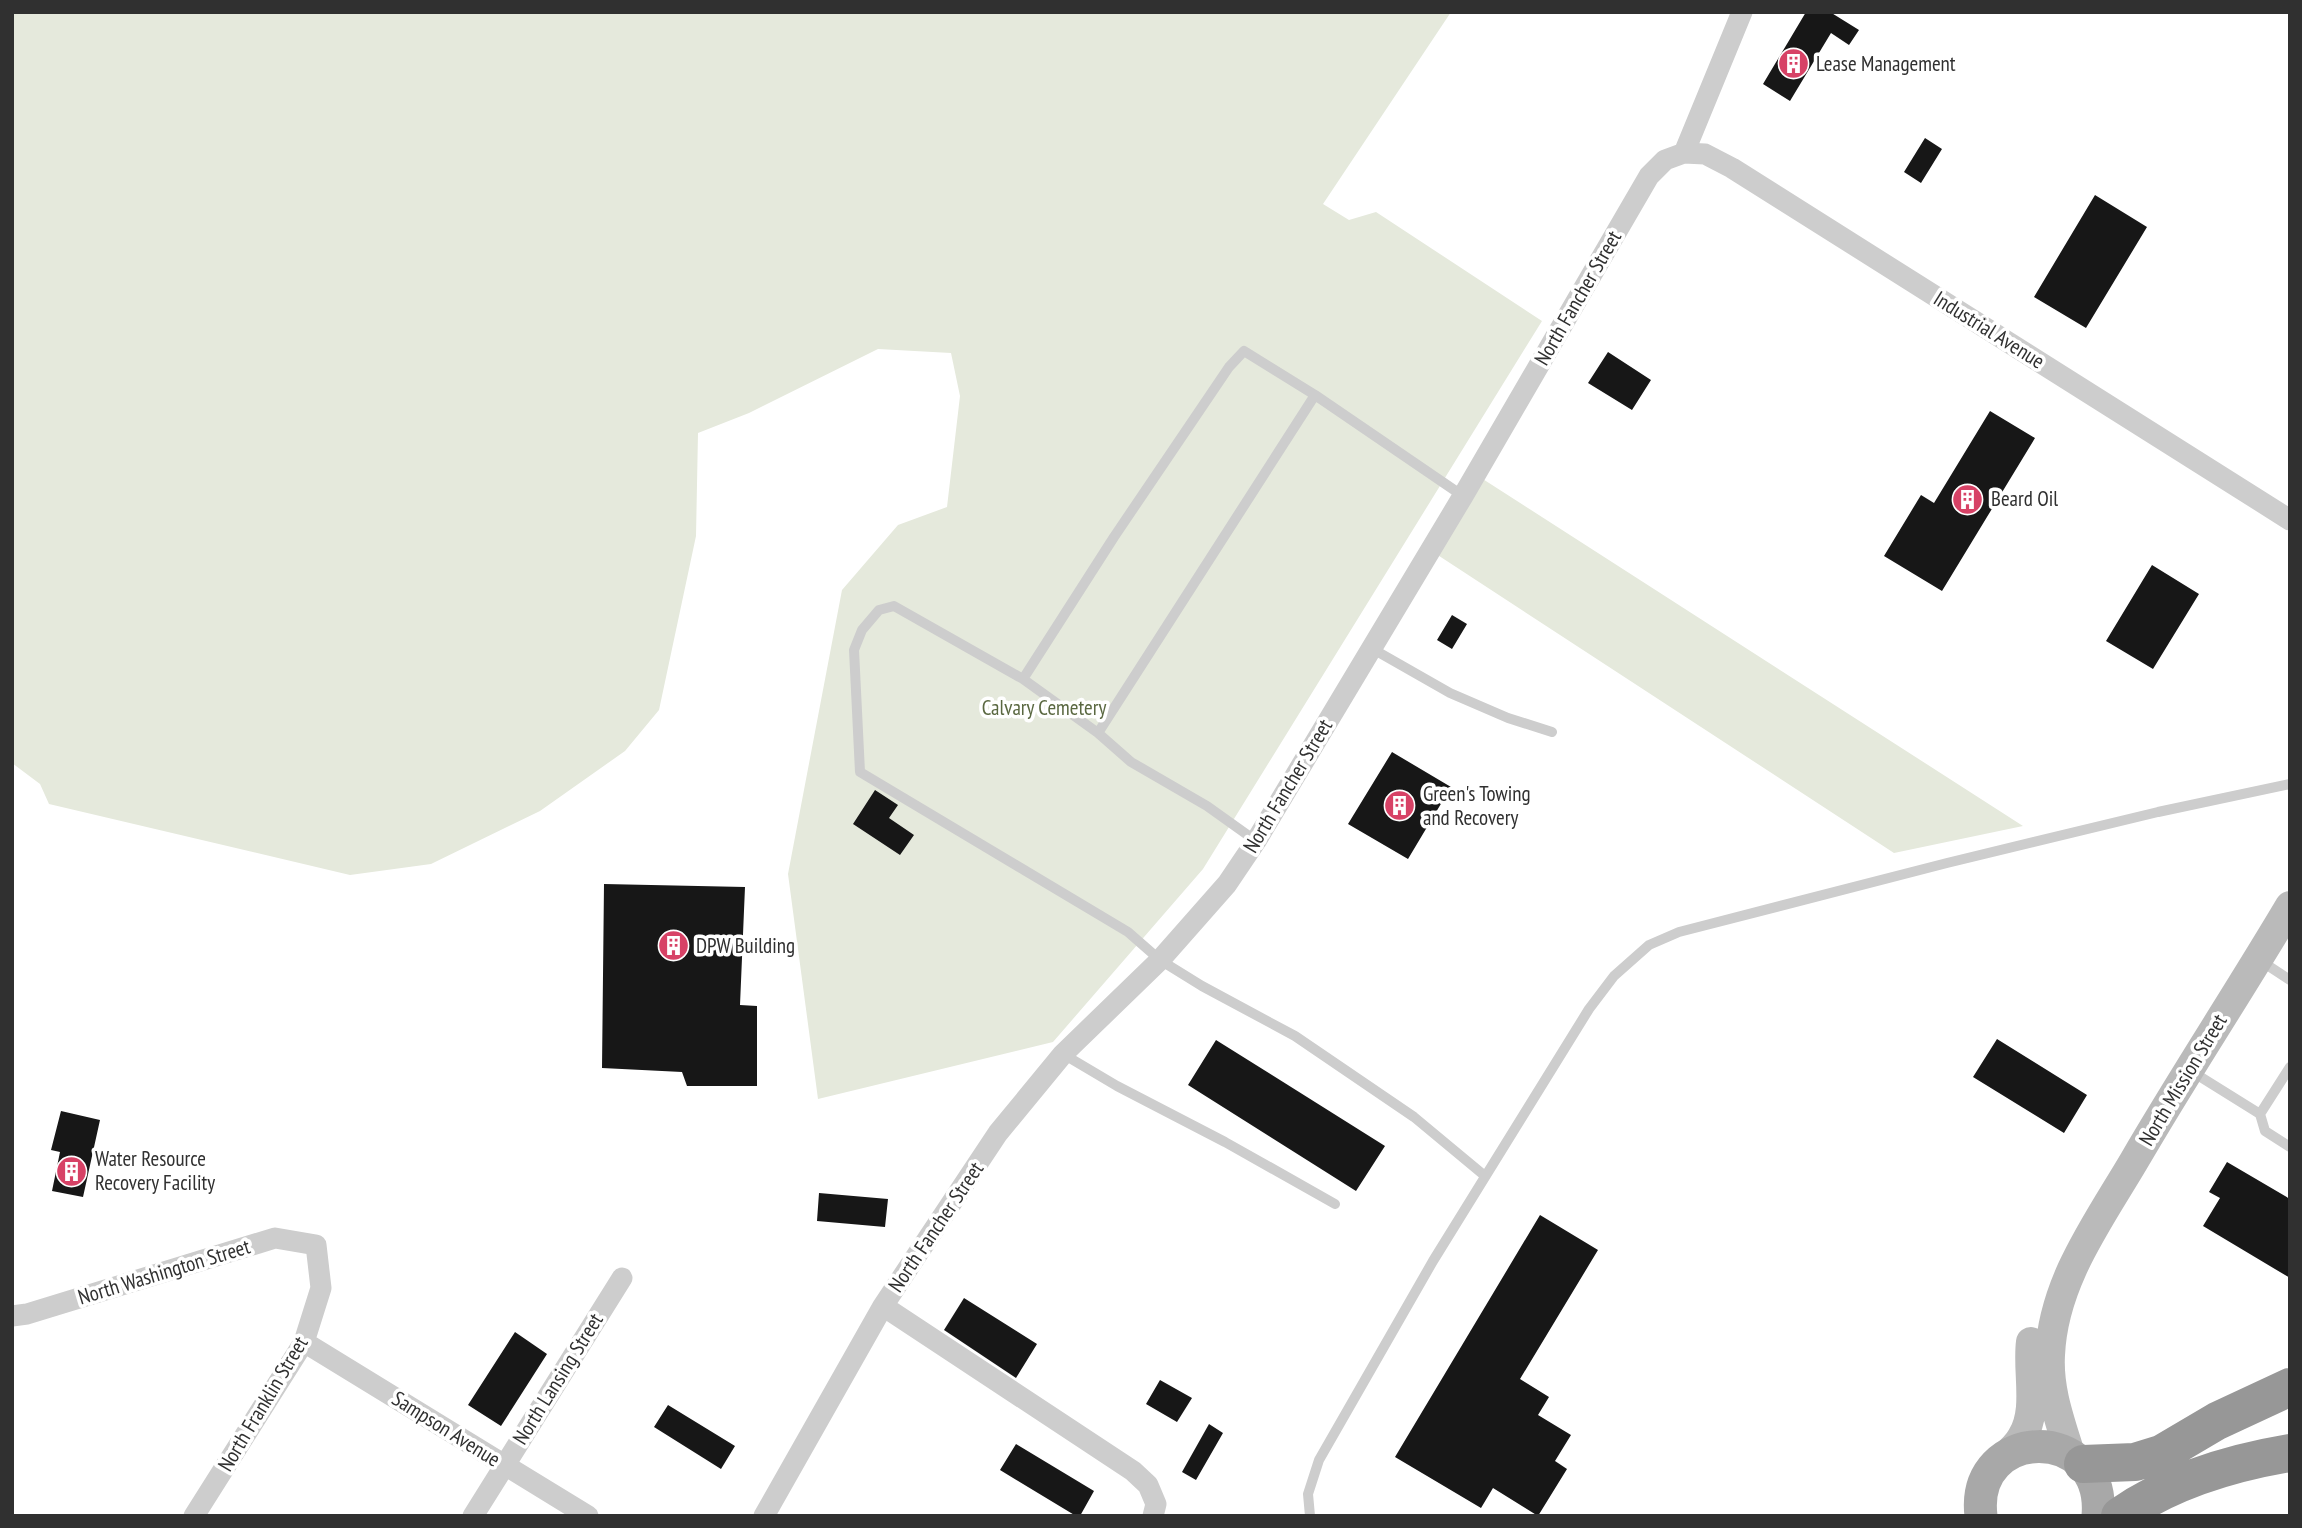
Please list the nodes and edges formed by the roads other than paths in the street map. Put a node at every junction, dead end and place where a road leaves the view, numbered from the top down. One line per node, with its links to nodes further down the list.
1 (1742, 12): 2 (street)
2 (1684, 153): 4 (street, North Fancher Street); 5 (street, Industrial Avenue)
3 (1315, 395): 4 (lane); 7 (lane); 9 (lane)
4 (1463, 496): 6 (street, North Fancher Street)
5 (2290, 520)
6 (1371, 648): 8 (lane); 11 (street, North Fancher Street)
7 (1023, 679): 9 (lane); 13 (lane)
8 (1552, 732)
9 (1098, 733): 11 (lane)
10 (2290, 784): 21 (lane)
11 (1256, 841): 13 (street, North Fancher Street)
12 (2290, 906): 14 (main road, North Mission Street)
13 (1160, 960): 16 (street, North Fancher Street); 21 (lane)
14 (2258, 960): 15 (lane); 18 (main road, North Mission Street)
15 (2290, 980)
16 (1063, 1054): 22 (lane); 26 (street, North Fancher Street)
17 (2290, 1067): 19 (lane)
18 (2188, 1069): 19 (lane); 24 (main road, North Mission Street)
19 (2260, 1114): 20 (lane)
20 (2290, 1147)
21 (1485, 1176): 40 (lane)
22 (1335, 1204)
23 (316, 1245): 27 (street, North Washington Street); 28 (street, North Franklin Street)
24 (2078, 1254): 31 (main road, North Mission Street); 32 (main road, North Mission Street)
25 (622, 1278): 33 (street, North Lansing Street)
26 (883, 1306): 35 (street); 39 (street, North Fancher Street)
27 (12, 1316)
28 (304, 1342): 33 (street, Sampson Avenue); 36 (street, North Franklin Street)
29 (2290, 1387): 32 (highway)
30 (2290, 1453): 42 (highway)
31 (2003, 1458): 32 (main road); 34 (main road, North Mission Street)
32 (2076, 1459): 41 (main road, North Mission Street)
33 (504, 1465): 37 (street, North Lansing Street); 38 (street, Sampson Avenue)
34 (1978, 1509)
35 (1155, 1510)
36 (194, 1516)
37 (473, 1516)
38 (587, 1516)
39 (764, 1516)
40 (1310, 1516)
41 (2098, 1516)
42 (2120, 1516)

